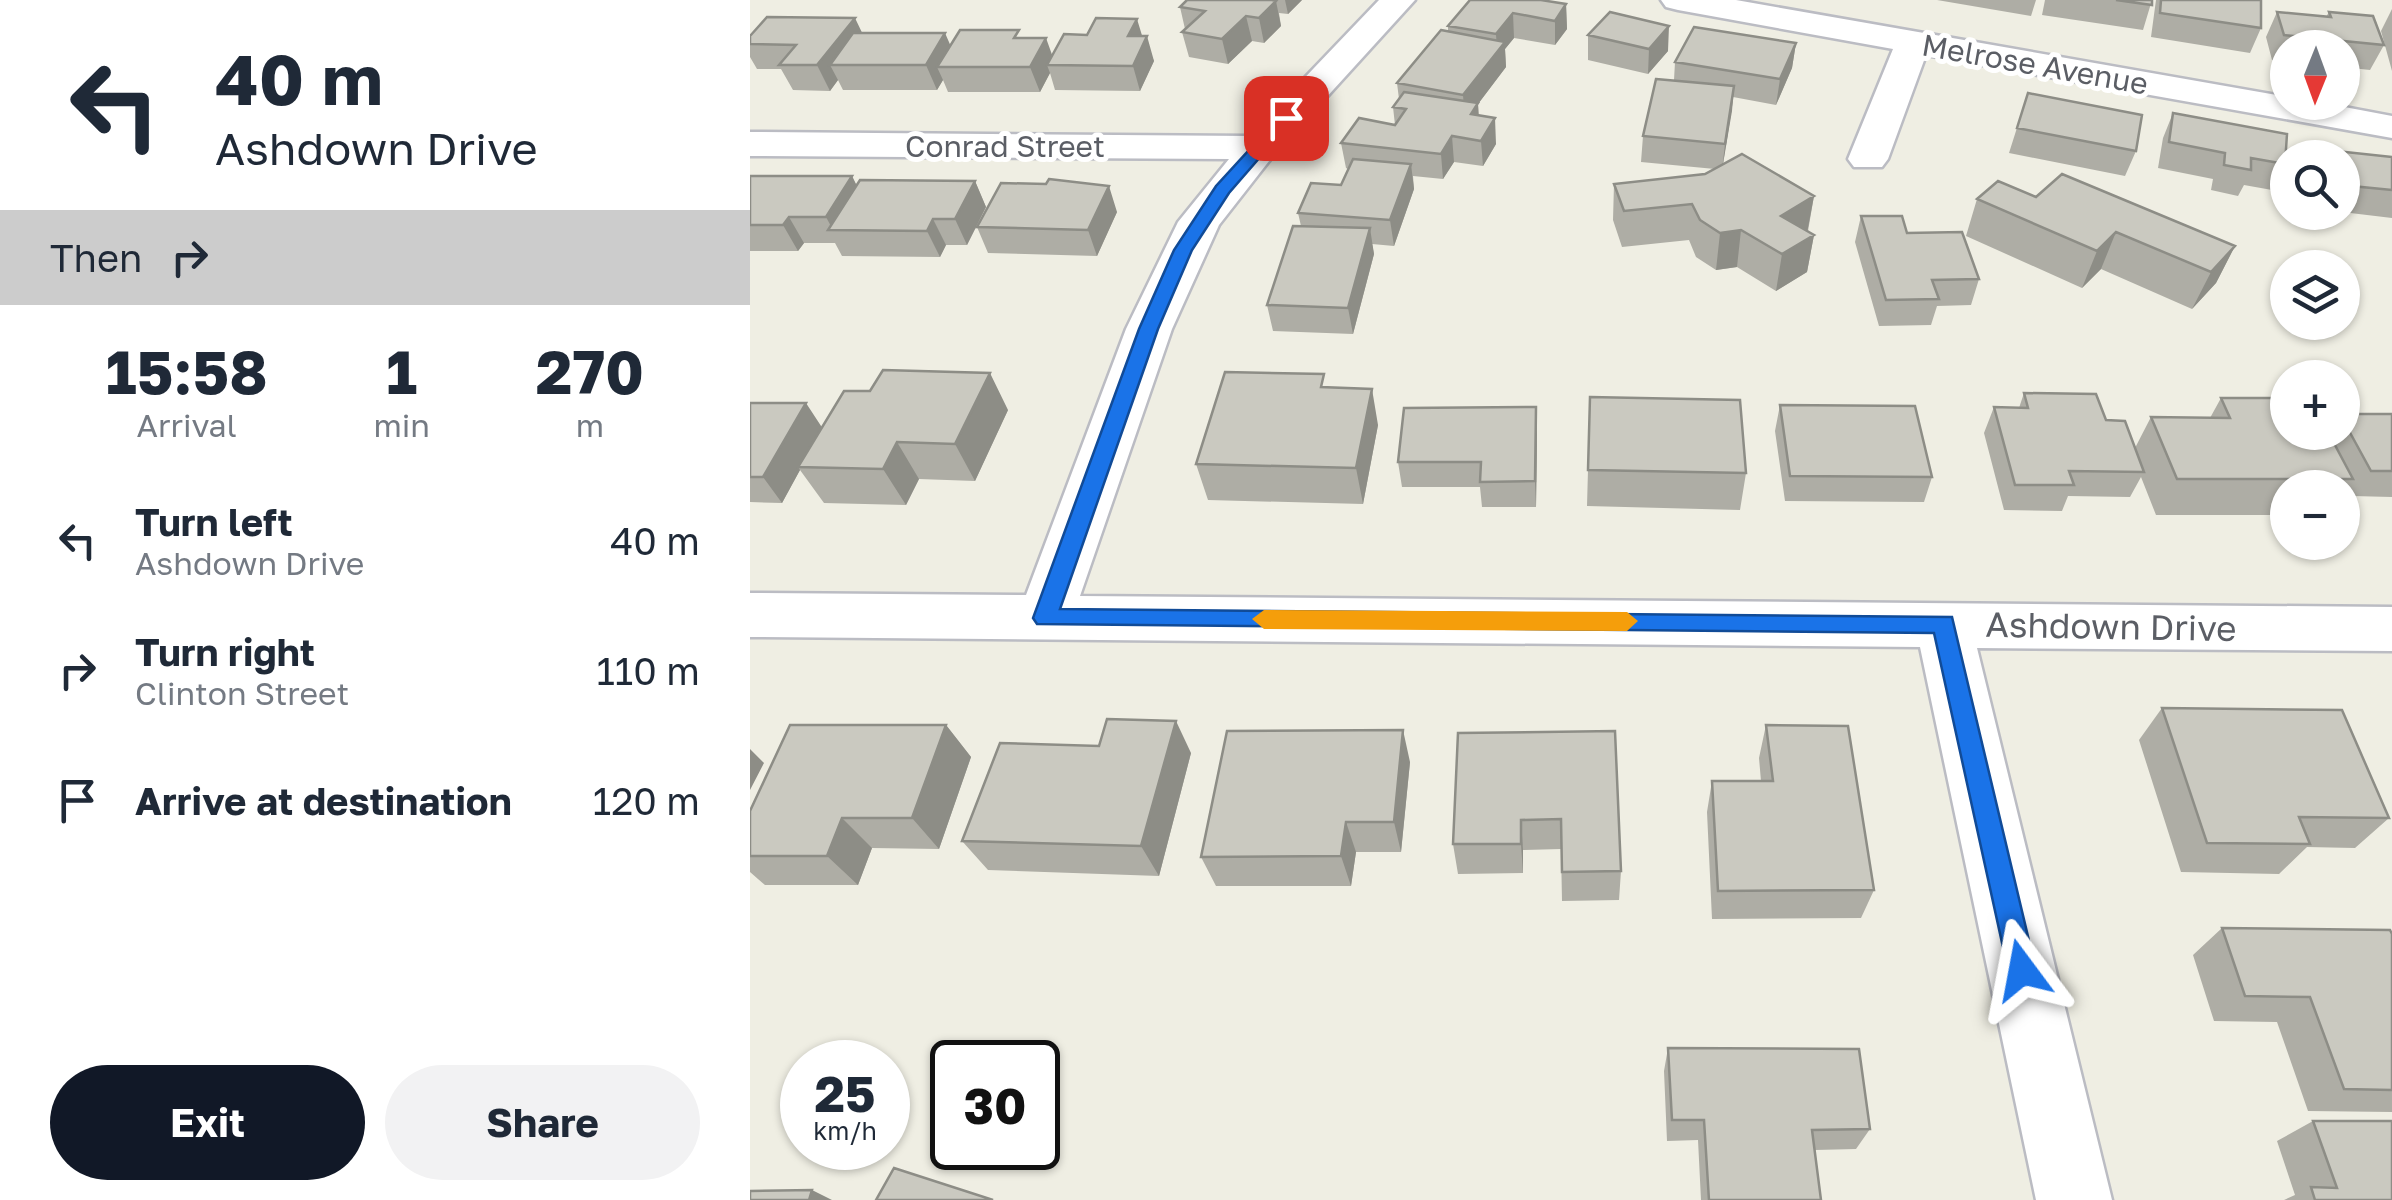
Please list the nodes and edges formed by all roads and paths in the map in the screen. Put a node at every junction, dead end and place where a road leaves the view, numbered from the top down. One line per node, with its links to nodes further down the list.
1 (1398, 0): 6 (street)
2 (1678, 0): 3 (street, Melrose Avenue)
3 (1913, 43): 4 (street, Melrose Avenue); 7 (street)
4 (2392, 127)
5 (750, 144): 6 (street, Conrad Street)
6 (1260, 148): 9 (street)
7 (1868, 158)
8 (750, 615): 9 (street, Ashdown Drive)
9 (1045, 618): 10 (street, Ashdown Drive)
10 (1944, 624): 11 (street, Ashdown Drive); 12 (street)
11 (2392, 629)
12 (2074, 1200)

